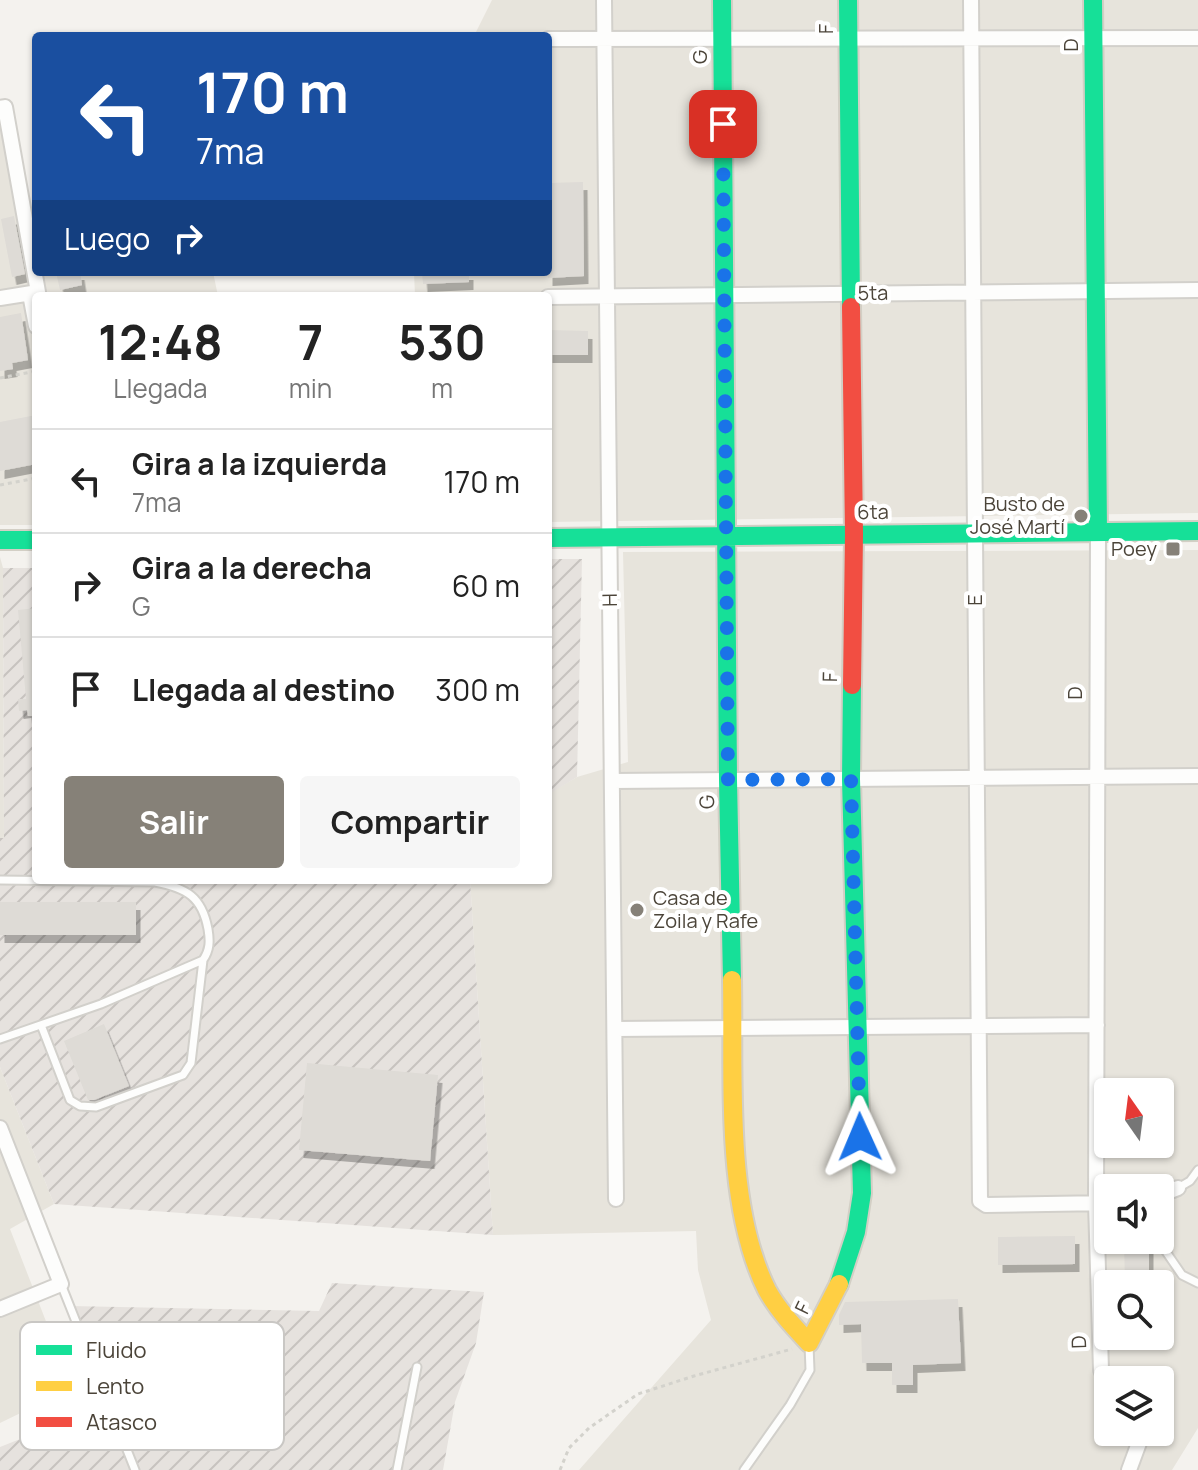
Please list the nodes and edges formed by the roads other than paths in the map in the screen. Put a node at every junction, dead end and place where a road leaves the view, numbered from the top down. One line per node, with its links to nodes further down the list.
1 (604, 0): 10 (street, H)
2 (722, 0): 11 (street, G)
3 (848, 0): 12 (street, F)
4 (971, 0): 6 (street, E)
5 (1093, 0): 7 (street, D)
6 (971, 38): 7 (street); 12 (street); 17 (street, E)
7 (1093, 38): 8 (street); 15 (street, D)
8 (1198, 38)
9 (552, 39): 10 (street)
10 (604, 39): 11 (street); 21 (street, H)
11 (722, 39): 12 (street); 20 (street, G)
12 (848, 39): 19 (street, F)
13 (0, 108): 16 (street)
14 (1198, 290): 15 (street, 5ta)
15 (1096, 291): 17 (street, 5ta); 25 (street, D)
16 (34, 292)
17 (973, 292): 19 (street, 5ta); 26 (street, E)
18 (32, 293): 23 (street)
19 (851, 294): 20 (street, 5ta); 27 (street, F)
20 (724, 295): 21 (street, 5ta); 28 (street, G)
21 (607, 296): 22 (street, 5ta); 30 (street, H)
22 (552, 297)
23 (0, 298)
24 (1198, 531): 25 (street, 6ta)
25 (1098, 532): 26 (street, 6ta); 34 (street, D)
26 (975, 533): 27 (street, 6ta); 35 (street, E)
27 (854, 534): 28 (street, 6ta); 36 (street, F)
28 (728, 537): 30 (street, 6ta); 37 (street, G)
29 (552, 538): 30 (street, 6ta)
30 (609, 538): 38 (street, H)
31 (0, 540): 32 (street)
32 (32, 540)
33 (1198, 776): 34 (street)
34 (1097, 777): 35 (street); 44 (street, D)
35 (977, 778): 36 (street); 45 (street, E)
36 (851, 779): 37 (street); 46 (street, F)
37 (728, 780): 38 (street); 47 (street, G)
38 (612, 781): 48 (street, H)
39 (0, 880): 40 (lane)
40 (32, 880)
41 (162, 884): 42 (lane)
42 (203, 960): 43 (lane); 43 (lane)
43 (41, 1025): 49 (lane)
44 (1097, 1025): 45 (street); 52 (street, D)
45 (979, 1026): 46 (street); 56 (street, E)
46 (857, 1027): 47 (street); 63 (street, F)
47 (735, 1028): 48 (street); 63 (street, G)
48 (615, 1029): 55 (street, H)
49 (0, 1039)
50 (0, 1128): 60 (street)
51 (1198, 1170): 53 (lane)
52 (1101, 1174)
53 (1178, 1188): 54 (street)
54 (1174, 1190)
55 (616, 1199)
56 (1094, 1203)
57 (1102, 1254): 64 (street, D)
58 (1168, 1254): 59 (lane)
59 (1198, 1283)
60 (61, 1284): 61 (street); 62 (lane)
61 (0, 1309)
62 (76, 1322)
63 (809, 1343): 70 (lane)
64 (1101, 1366)
65 (417, 1367): 69 (lane)
66 (1138, 1446): 71 (street)
67 (127, 1450): 68 (lane)
68 (135, 1470)
69 (397, 1470)
70 (744, 1470)
71 (1129, 1470)

